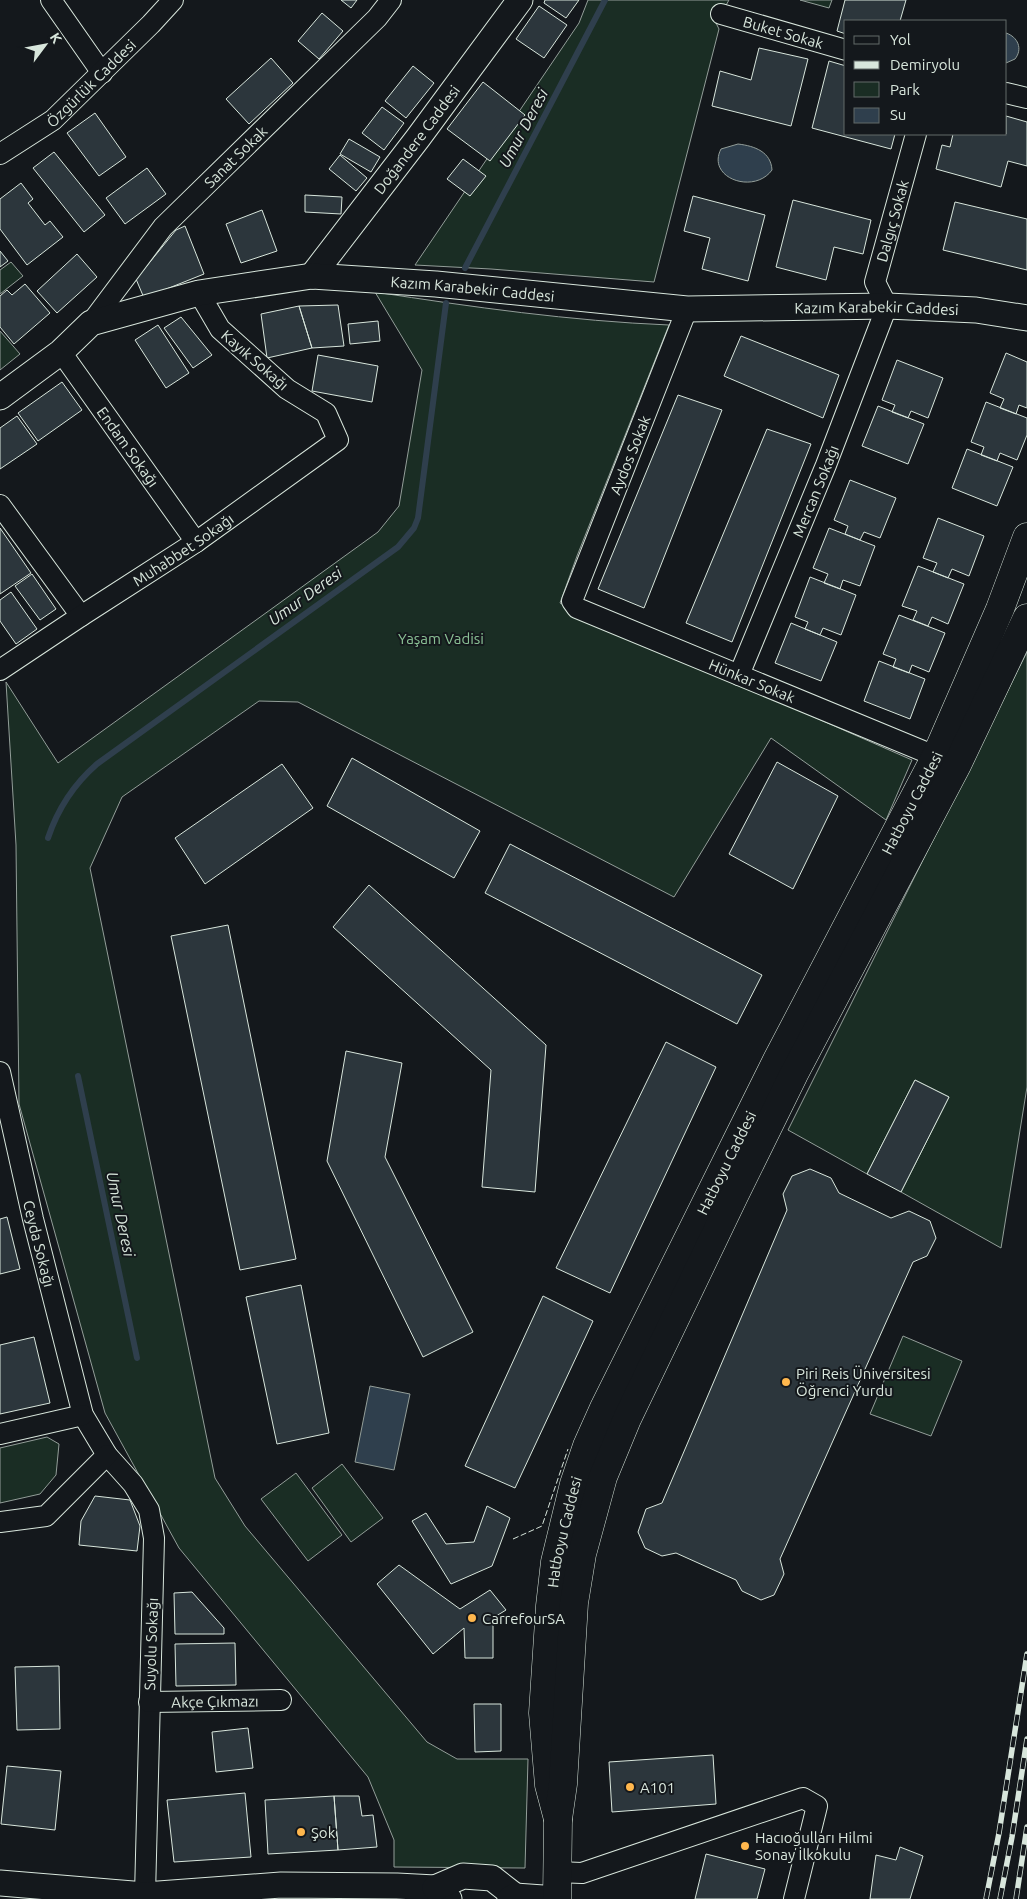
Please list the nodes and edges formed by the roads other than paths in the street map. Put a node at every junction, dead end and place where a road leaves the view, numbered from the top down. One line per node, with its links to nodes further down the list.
1 (51, 0): 7 (street)
2 (173, 0): 7 (street, Özgürlük Caddesi)
3 (391, 0): 19 (street, Sanat Sokak)
4 (520, 0): 12 (street, Doğandere Caddesi)
5 (721, 14): 6 (street, Buket Sokak)
6 (844, 49)
7 (102, 73): 11 (street, Özgürlük Caddesi)
8 (1007, 93): 9 (street)
9 (1027, 98)
10 (916, 135): 14 (street, Dalgıç Sokak)
11 (0, 154)
12 (312, 276): 13 (street, Kazım Karabekir Caddesi); 16 (street, Kazım Karabekir Caddesi)
13 (199, 293): 19 (street, Kazım Karabekir Caddesi); 22 (street, Kayık Sokağı)
14 (887, 306): 16 (street, Kazım Karabekir Caddesi); 17 (street, Kazım Karabekir Caddesi); 30 (street, Mercan Sokağı)
15 (1027, 307): 17 (street)
16 (687, 309): 26 (street, Aydos Sokak)
17 (976, 310): 18 (street)
18 (1027, 318)
19 (91, 323): 20 (street, Kazım Karabekir Caddesi)
20 (61, 352): 21 (street, Kazım Karabekir Caddesi); 25 (street, Endam Sokağı)
21 (0, 397)
22 (326, 413): 25 (street, Muhabbet Sokağı)
23 (0, 505): 27 (street)
24 (1027, 537): 31 (main road, Hatboyu Caddesi)
25 (196, 542): 27 (street, Muhabbet Sokağı)
26 (572, 601): 30 (street, Hünkar Sokak)
27 (81, 616): 29 (street, Muhabbet Sokağı)
28 (1027, 618): 31 (main road, Hatboyu Caddesi)
29 (0, 670)
30 (739, 675): 31 (street, Hünkar Sokak)
31 (946, 760): 39 (main road, Hatboyu Caddesi)
32 (0, 1072): 33 (street, Ceyda Sokağı)
33 (83, 1415): 34 (street); 35 (street, Suyolu Sokağı)
34 (0, 1434)
35 (107, 1455): 36 (street); 38 (street, Suyolu Sokağı)
36 (0, 1522)
37 (281, 1700): 38 (street, Akçe Çıkmazı)
38 (149, 1702): 43 (street, Suyolu Sokağı)
39 (557, 1872): 45 (main road, Hatboyu Caddesi); 46 (street)
40 (0, 1883): 43 (street)
41 (396, 1893): 42 (street); 43 (street)
42 (442, 1893): 44 (street)
43 (154, 1896)
44 (512, 1898): 45 (street)
45 (556, 1899)
46 (794, 1899)

